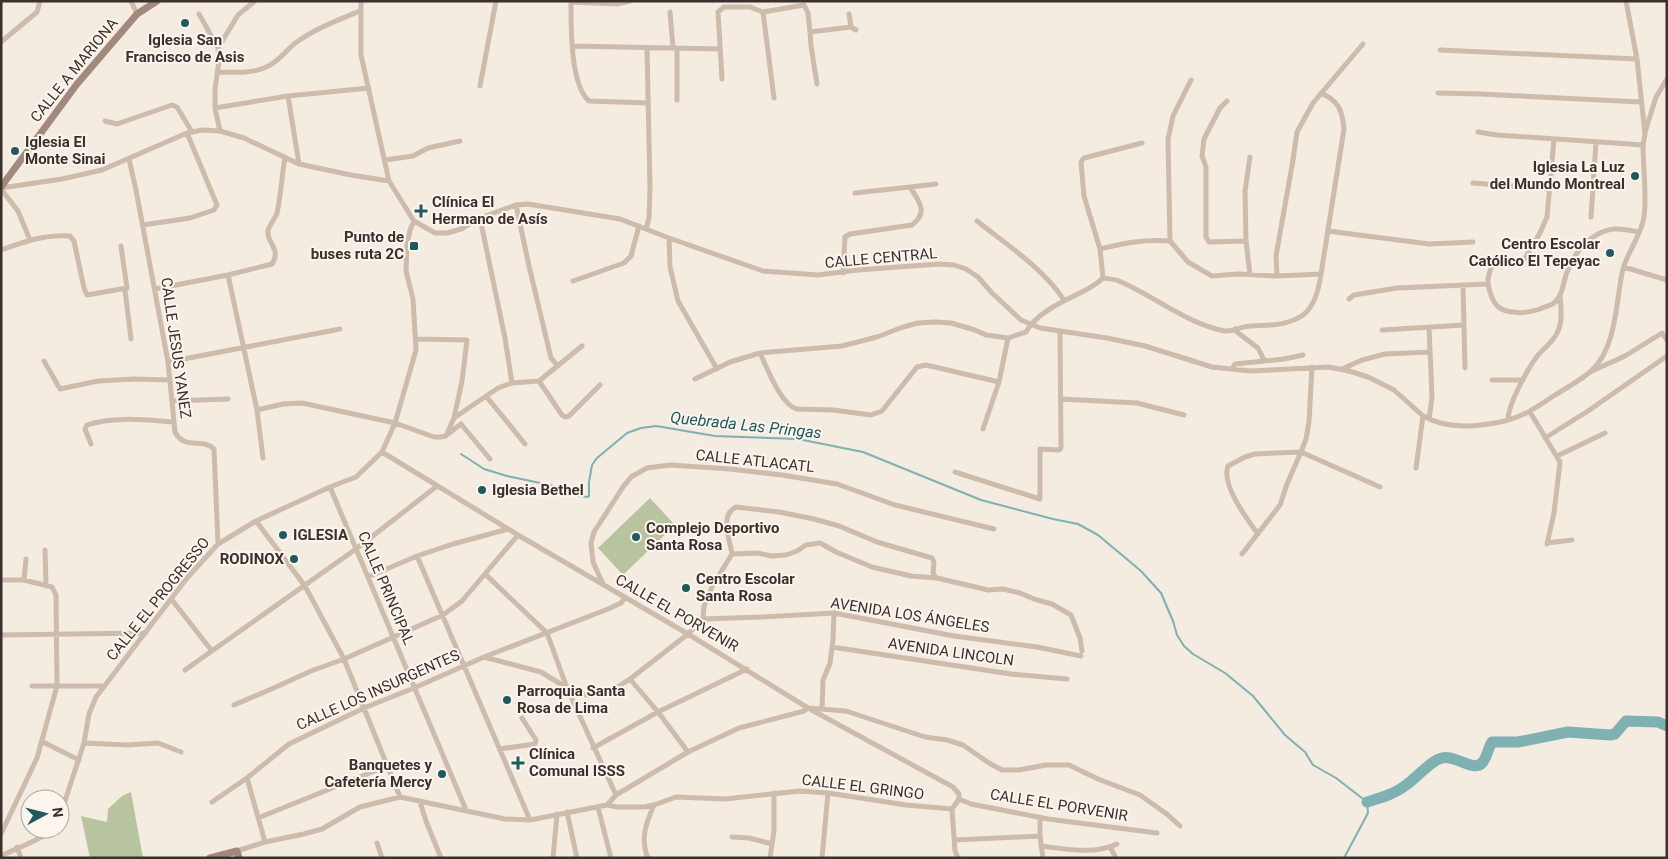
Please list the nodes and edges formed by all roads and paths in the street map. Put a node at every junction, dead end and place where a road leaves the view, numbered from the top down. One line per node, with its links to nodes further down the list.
1 (40, 1): 17 (street)
2 (131, 1): 13 (street)
3 (158, 1): 13 (main road, CALLE A MARIONA)
4 (255, 1): 20 (street)
5 (361, 1): 10 (street)
6 (496, 1): 31 (street)
7 (630, 1): 9 (street)
8 (1626, 1): 25 (street, CALLE CENTRAL)
9 (571, 2): 19 (street)
10 (360, 10): 26 (street); 32 (street)
11 (670, 12): 22 (street)
12 (763, 12): 16 (street); 23 (street); 36 (street)
13 (137, 14): 61 (main road, CALLE A MARIONA)
14 (199, 14): 20 (street)
15 (849, 14): 16 (street)
16 (810, 32): 30 (street)
17 (1, 42)
18 (1363, 44): 33 (street)
19 (572, 46): 21 (street); 40 (street)
20 (218, 48): 26 (street)
21 (647, 48): 22 (street); 40 (street)
22 (675, 48): 23 (street); 37 (street)
23 (720, 49): 27 (street)
24 (1440, 50): 25 (street)
25 (1637, 59): 39 (street, CALLE CENTRAL)
26 (217, 72): 41 (street)
27 (722, 79)
28 (1667, 79): 46 (street)
29 (1191, 80): 76 (street)
30 (817, 84)
31 (480, 86)
32 (369, 88): 35 (street); 55 (street)
33 (1321, 93): 72 (street); 87 (street)
34 (1438, 93): 39 (street)
35 (288, 96): 41 (street); 56 (street)
36 (774, 98)
37 (677, 100)
38 (1227, 101): 77 (street)
39 (1641, 102): 46 (street, CALLE CENTRAL)
40 (648, 103): 71 (street)
41 (215, 108): 43 (street)
42 (105, 121): 45 (street)
43 (220, 131): 45 (street); 52 (street)
44 (1478, 132): 47 (street)
45 (189, 133): 54 (street); 69 (street)
46 (1644, 134): 51 (street, CALLE CENTRAL)
47 (1554, 139): 49 (street); 62 (street)
48 (460, 141): 55 (street)
49 (1596, 142): 51 (street); 65 (street)
50 (1142, 143): 81 (street)
51 (1643, 145): 73 (street, CALLE CENTRAL)
52 (285, 157): 56 (street); 85 (street)
53 (1250, 157): 77 (street)
54 (129, 159): 61 (street); 69 (street, CALLE JESUS YANEZ)
55 (385, 160): 57 (street)
56 (299, 164): 57 (street)
57 (389, 181): 67 (street, CALLE CENTRAL)
58 (1473, 183): 62 (street)
59 (936, 184): 60 (street)
60 (910, 187): 63 (street); 83 (street)
61 (1, 188): 75 (street)
62 (1550, 189): 91 (street)
63 (855, 193)
64 (516, 205): 66 (street, CALLE CENTRAL); 70 (street, CALLE CENTRAL); 118 (street)
65 (1591, 217)
66 (480, 218): 67 (street, CALLE CENTRAL); 131 (street)
67 (414, 220): 107 (street, CALLE EL PROGRESSO)
68 (977, 221): 97 (street)
69 (143, 225): 93 (street, CALLE JESUS YANEZ)
70 (639, 226): 71 (street, CALLE CENTRAL); 90 (street)
71 (646, 229): 74 (street, CALLE CENTRAL)
72 (1328, 231): 78 (street); 84 (street)
73 (1639, 232): 82 (street, CALLE CENTRAL); 95 (street)
74 (669, 238): 83 (street, CALLE CENTRAL); 121 (street)
75 (30, 240): 80 (street); 94 (street)
76 (1170, 241): 81 (street); 86 (street)
77 (1246, 241): 86 (street)
78 (1473, 242)
79 (121, 246): 94 (street)
80 (1, 250)
81 (1100, 250): 88 (street)
82 (1624, 267): 89 (street); 124 (street, CALLE CENTRAL)
83 (843, 273): 98 (street, CALLE CENTRAL)
84 (1321, 274): 87 (street); 102 (street)
85 (228, 275): 93 (street); 109 (street)
86 (1250, 275): 87 (street)
87 (1277, 276)
88 (1102, 278): 97 (street); 102 (street)
89 (1667, 280)
90 (573, 281)
91 (1488, 284): 92 (street); 95 (street)
92 (1463, 285): 96 (street); 99 (street)
93 (155, 289): 117 (street, CALLE JESUS YANEZ)
94 (125, 290): 106 (street)
95 (1560, 295): 128 (street)
96 (1349, 299)
97 (1064, 300): 98 (street)
98 (1030, 324): 104 (street, CALLE CENTRAL); 105 (street)
99 (1464, 324): 100 (street); 120 (street)
100 (1429, 327): 103 (street); 111 (street)
101 (340, 329): 109 (street)
102 (1235, 329): 115 (street)
103 (1382, 330)
104 (1060, 331): 122 (street, CALLE CENTRAL); 135 (street)
105 (1008, 338): 112 (street); 130 (street)
106 (131, 339)
107 (416, 339): 141 (street); 145 (street, CALLE EL PROGRESSO)
108 (1667, 340): 124 (street)
109 (243, 346): 117 (street); 137 (street)
110 (582, 346): 118 (street)
111 (1430, 352): 123 (street); 142 (street)
112 (760, 353): 121 (street); 130 (street)
113 (1303, 355): 115 (street)
114 (1667, 356): 149 (street)
115 (1264, 360): 122 (street)
116 (44, 361): 126 (street)
117 (168, 362): 126 (street, CALLE JESUS YANEZ)
118 (558, 366): 129 (street)
119 (1312, 367): 122 (street, CALLE CENTRAL); 123 (street, CALLE CENTRAL); 153 (street)
120 (1465, 368)
121 (717, 369): 125 (street)
122 (1232, 369)
123 (1342, 369): 140 (street, CALLE CENTRAL)
124 (1592, 371): 138 (street, CALLE CENTRAL)
125 (695, 379)
126 (170, 380): 136 (street, CALLE JESUS YANEZ)
127 (1492, 380): 128 (street)
128 (1523, 380): 143 (street)
129 (539, 381): 131 (street); 132 (street)
130 (999, 382): 146 (street)
131 (512, 383): 133 (street)
132 (600, 385)
133 (486, 396): 141 (street); 151 (street)
134 (228, 399): 136 (street)
135 (1061, 399): 139 (street); 158 (street)
136 (172, 401): 144 (street, CALLE JESUS YANEZ)
137 (257, 410): 145 (street); 155 (street)
138 (1530, 412): 143 (street, CALLE CENTRAL); 149 (street)
139 (1184, 415)
140 (1423, 416): 142 (street, CALLE CENTRAL); 157 (street)
141 (454, 418): 148 (street)
142 (1429, 419): 143 (street, CALLE CENTRAL)
143 (1508, 420)
144 (174, 422): 150 (street); 168 (street, CALLE JESUS YANEZ)
145 (395, 423): 148 (street); 152 (street, CALLE EL PROGRESSO)
146 (983, 429)
147 (1605, 433): 154 (street)
148 (446, 436): 156 (street)
149 (1545, 438): 154 (street)
150 (91, 444)
151 (525, 444)
152 (382, 452): 159 (street, CALLE EL PORVENIR); 160 (street, CALLE EL PROGRESSO)
153 (1301, 452): 161 (street); 165 (street); 165 (street)
154 (1557, 456): 167 (street)
155 (263, 458)
156 (490, 459)
157 (1416, 468)
158 (955, 472)
159 (437, 486): 163 (street, CALLE EL PORVENIR); 169 (street)
160 (330, 487): 162 (street, CALLE EL PROGRESSO); 169 (street, CALLE PRINCIPAL)
161 (1380, 487)
162 (256, 521): 168 (street, CALLE EL PROGRESSO); 182 (street)
163 (508, 529): 166 (street, CALLE EL PORVENIR); 173 (street)
164 (994, 529): 180 (street, CALLE ATLACATL)
165 (1258, 534): 172 (street)
166 (518, 536): 175 (street); 180 (street, CALLE EL PORVENIR)
167 (1572, 540)
168 (218, 544): 184 (street, CALLE EL PROGRESSO)
169 (356, 549): 176 (street, CALLE PRINCIPAL); 182 (street)
170 (45, 550): 181 (street)
171 (732, 554): 177 (street); 177 (street); 187 (street, CALLE LOS INSURGENTES)
172 (1242, 554)
173 (417, 556): 176 (street); 186 (street)
174 (26, 559): 179 (street)
175 (485, 574): 186 (street); 189 (street)
176 (368, 577): 193 (street, CALLE PRINCIPAL)
177 (937, 578): 185 (street, AVENIDA LOS ÁNGELES)
178 (1, 580): 179 (street)
179 (24, 580): 181 (street)
180 (603, 585): 183 (street, CALLE EL PORVENIR)
181 (46, 586): 191 (street)
182 (305, 586): 195 (street); 197 (street)
183 (625, 597): 189 (street); 192 (street, CALLE EL PORVENIR)
184 (172, 600): 188 (street, CALLE EL PROGRESSO); 195 (street)
185 (834, 613): 187 (street, AVENIDA LOS ÁNGELES); 194 (street)
186 (443, 615): 193 (street); 198 (street)
187 (703, 618): 192 (street, CALLE LOS INSURGENTES)
188 (146, 633): 191 (street); 205 (street, CALLE EL PROGRESSO)
189 (547, 633): 196 (street); 207 (street)
190 (1, 634): 191 (street)
191 (57, 634): 204 (street)
192 (688, 634): 199 (street, CALLE EL PORVENIR); 201 (street, CALLE LOS INSURGENTES)
193 (393, 637): 197 (street); 206 (street, CALLE PRINCIPAL)
194 (832, 647): 202 (street, AVENIDA LINCOLN); 211 (street)
195 (212, 651): 200 (street)
196 (484, 657): 198 (street, CALLE LOS INSURGENTES); 207 (street, CALLE LOS INSURGENTES)
197 (344, 659): 208 (street); 209 (street)
198 (465, 665): 206 (street, CALLE LOS INSURGENTES); 217 (street)
199 (747, 669): 210 (street, CALLE EL PORVENIR); 212 (street)
200 (185, 670)
201 (630, 679): 207 (street, CALLE LOS INSURGENTES); 212 (street)
202 (1067, 679)
203 (32, 686): 204 (street)
204 (57, 686): 205 (street); 214 (street)
205 (104, 686): 215 (street, CALLE EL PROGRESSO)
206 (414, 688): 209 (street, CALLE LOS INSURGENTES); 235 (street, CALLE PRINCIPAL)
207 (567, 688): 216 (street)
208 (234, 704)
209 (364, 708): 221 (street); 222 (street, CALLE LOS INSURGENTES)
210 (808, 708): 211 (street); 219 (street); 227 (street, CALLE EL PORVENIR)
211 (822, 708): 241 (street)
212 (658, 712): 216 (street); 219 (street)
213 (522, 718): 217 (street)
214 (42, 742): 220 (street); 243 (street)
215 (84, 743): 218 (street); 220 (street, CALLE EL PROGRESSO)
216 (593, 748): 226 (street)
217 (500, 749): 240 (street)
218 (181, 752)
219 (688, 752): 226 (street)
220 (79, 760): 223 (street, CALLE EL PROGRESSO)
221 (388, 766): 228 (street); 239 (street)
222 (247, 778): 229 (street, CALLE LOS INSURGENTES); 239 (street)
223 (69, 789)
224 (774, 793): 225 (street, CALLE EL GRINGO); 232 (street, CALLE EL GRINGO); 250 (street)
225 (828, 793): 234 (street, CALLE EL GRINGO); 266 (street)
226 (616, 795): 231 (street)
227 (959, 796): 234 (street); 238 (street, CALLE EL PORVENIR)
228 (400, 797): 230 (street, CALLE EL GRINGO); 248 (street)
229 (212, 802)
230 (420, 802): 235 (street, CALLE EL GRINGO); 260 (street)
231 (607, 805): 232 (street, CALLE EL GRINGO); 233 (street, CALLE EL GRINGO)
232 (654, 805): 264 (street)
233 (598, 807): 236 (street, CALLE EL GRINGO); 263 (street)
234 (952, 809): 247 (street)
235 (466, 810): 240 (street, CALLE EL GRINGO)
236 (567, 812): 237 (street, CALLE EL GRINGO); 262 (street)
237 (557, 814): 240 (street, CALLE EL GRINGO); 261 (street)
238 (1040, 817): 242 (street, CALLE EL PORVENIR); 244 (street)
239 (258, 818): 248 (street)
240 (530, 820)
241 (1180, 826)
242 (1157, 833)
243 (1, 834)
244 (1040, 836): 247 (street); 252 (street)
245 (732, 838): 250 (street)
246 (37, 839): 254 (street)
247 (954, 840): 267 (street)
248 (264, 842): 255 (street)
249 (377, 843): 259 (street)
250 (772, 844): 265 (street)
251 (1117, 844): 253 (street)
252 (1041, 846): 253 (street); 268 (street)
253 (1110, 847): 269 (street)
254 (17, 848): 256 (street); 257 (street)
255 (238, 854): 258 (main road)
256 (1, 856)
257 (21, 858)
258 (210, 858)
259 (382, 858)
260 (441, 858)
261 (553, 858)
262 (577, 858)
263 (611, 858)
264 (648, 858)
265 (770, 858)
266 (822, 858)
267 (958, 858)
268 (1043, 858)
269 (1116, 858)

